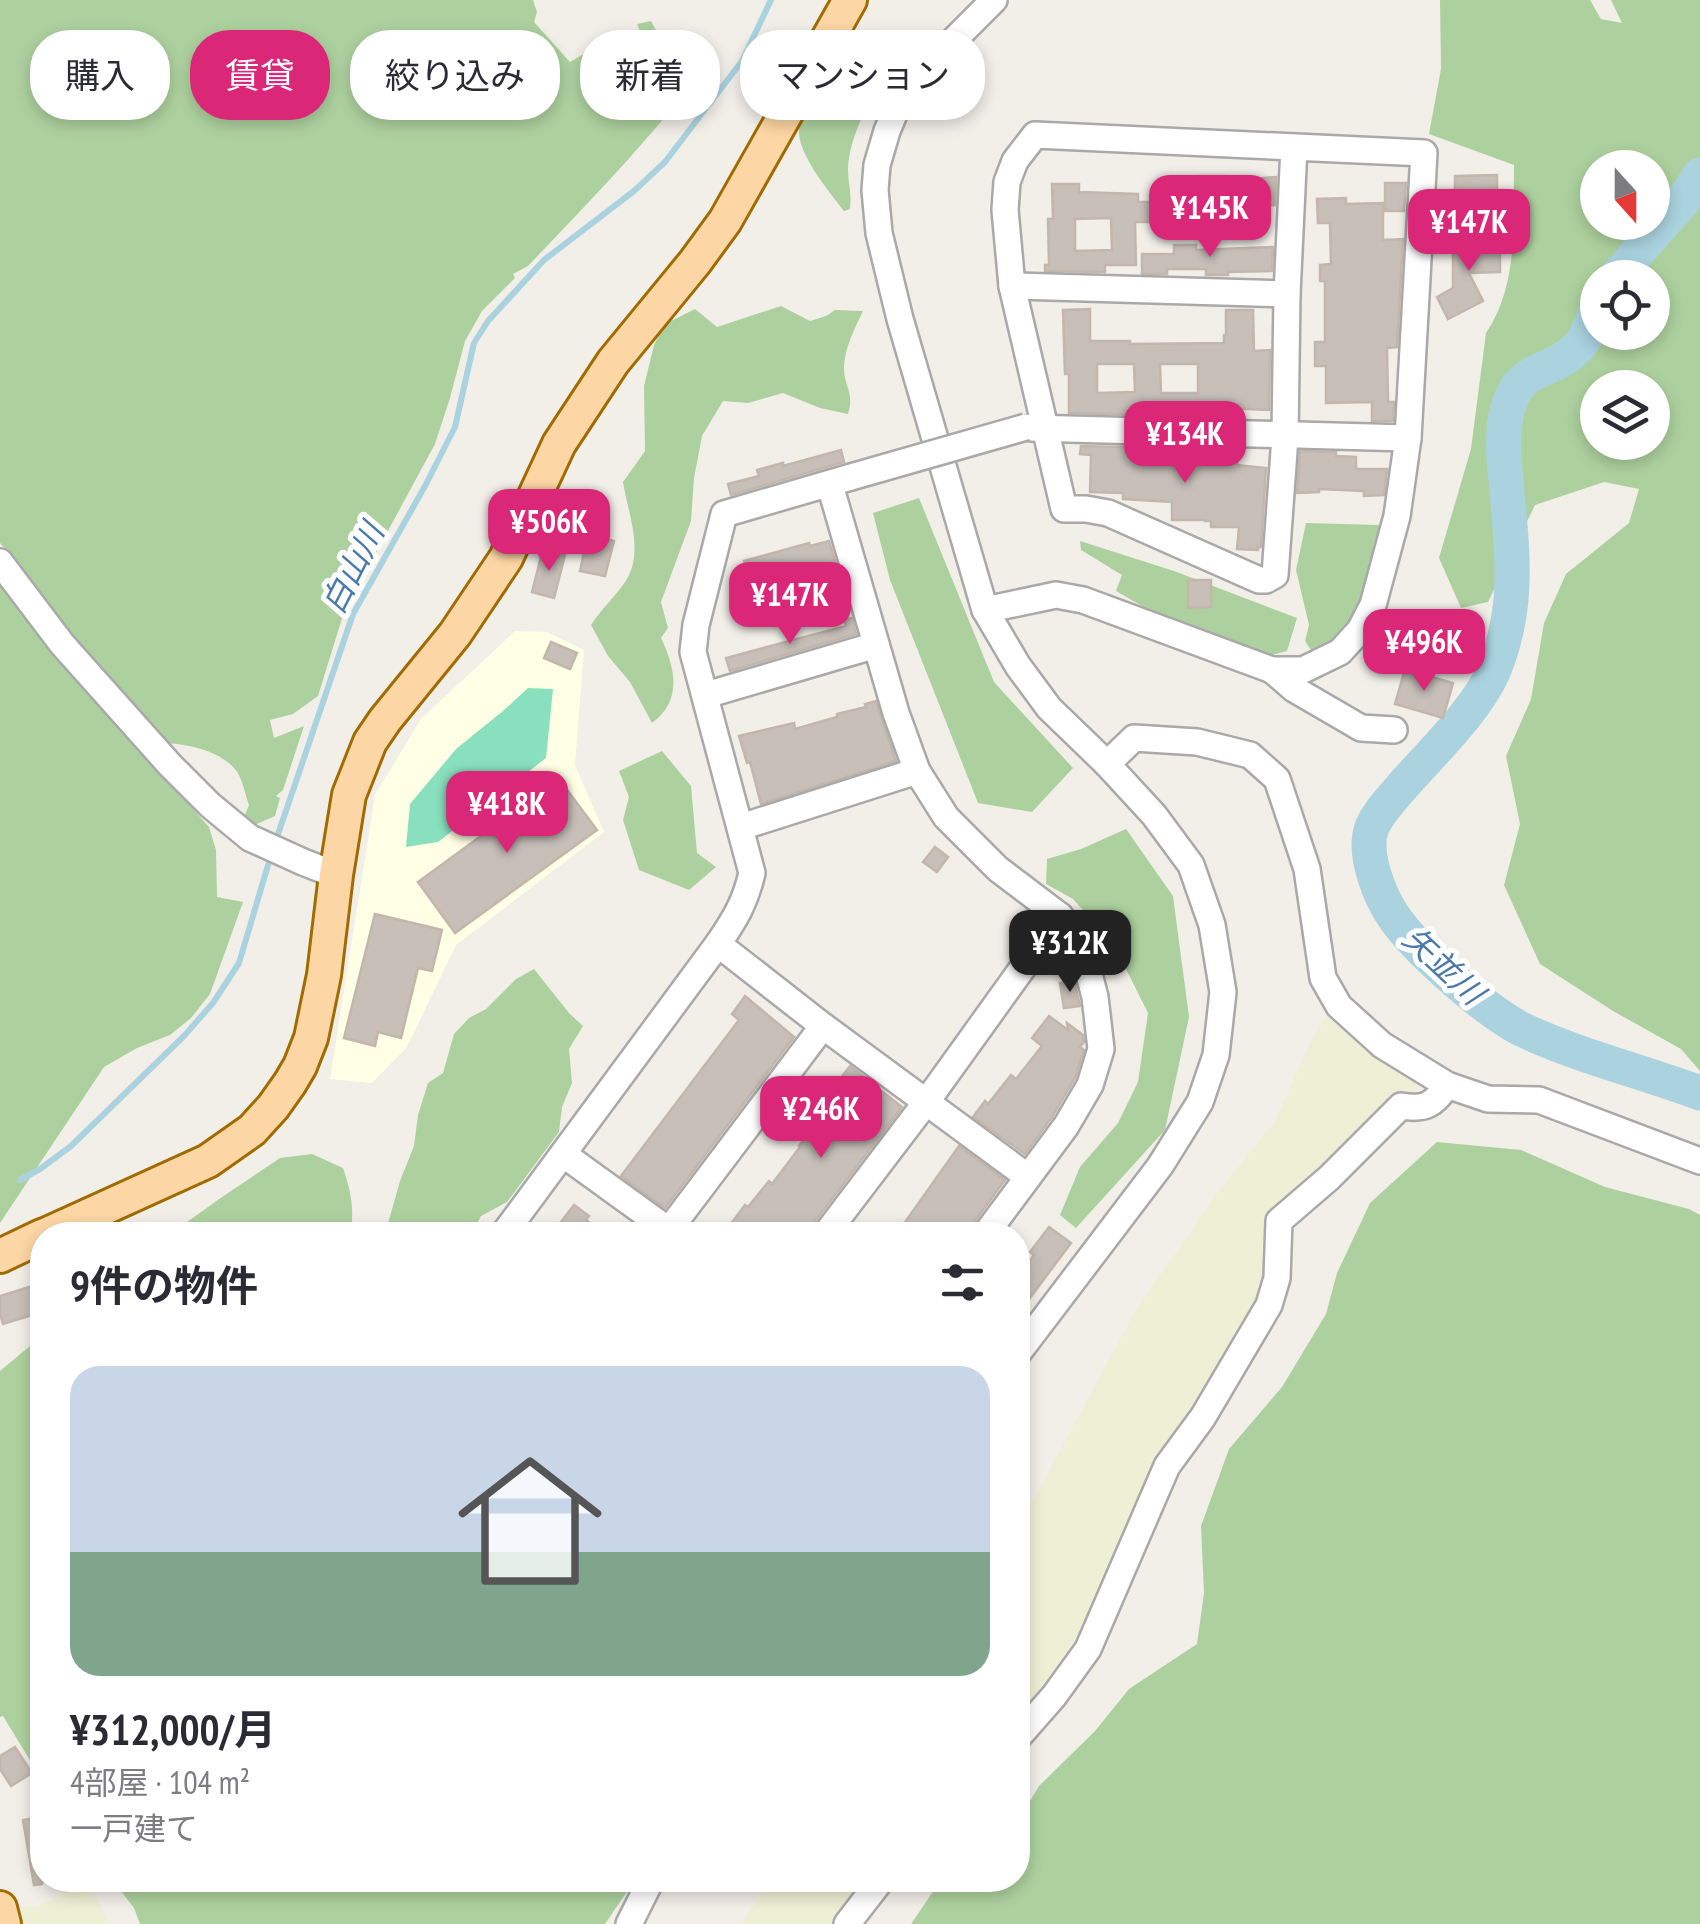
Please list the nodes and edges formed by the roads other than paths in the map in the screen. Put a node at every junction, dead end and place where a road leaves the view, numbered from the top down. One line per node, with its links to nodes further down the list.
1 (850, 0): 19 (main road)
2 (994, 0): 11 (street)
3 (1294, 148): 4 (street); 5 (street); 8 (street)
4 (1012, 286): 5 (street); 6 (street)
5 (1287, 294): 7 (street)
6 (1035, 428): 7 (street); 7 (street); 9 (street, bridge)
7 (1285, 436): 8 (street)
8 (1408, 438): 13 (street)
9 (840, 481): 12 (street); 14 (street)
10 (0, 562): 19 (street)
11 (985, 610): 13 (street); 16 (street)
12 (876, 645): 14 (street); 17 (street)
13 (1272, 670): 15 (street)
14 (706, 695): 18 (street)
15 (1394, 730)
16 (1106, 764): 23 (street); 36 (street)
17 (916, 771): 18 (street); 20 (street)
18 (741, 827): 21 (street)
19 (336, 874): 28 (main road)
20 (1060, 916): 24 (street); 27 (street)
21 (718, 944): 22 (street); 25 (street)
22 (823, 1026): 24 (street); 31 (street)
23 (1448, 1084): 26 (street); 37 (street)
24 (927, 1100): 27 (street); 32 (street)
25 (563, 1154): 29 (street); 30 (street)
26 (1700, 1162)
27 (1028, 1178): 33 (street)
28 (75, 1222)
29 (513, 1222)
30 (658, 1222)
31 (679, 1222)
32 (836, 1222)
33 (995, 1222)
34 (30, 1242): 35 (main road)
35 (0, 1256)
36 (1030, 1336)
37 (1030, 1724)
38 (645, 1892): 42 (street)
39 (872, 1892): 43 (street)
40 (0, 1908): 41 (main road)
41 (4, 1924)
42 (629, 1924)
43 (847, 1924)

